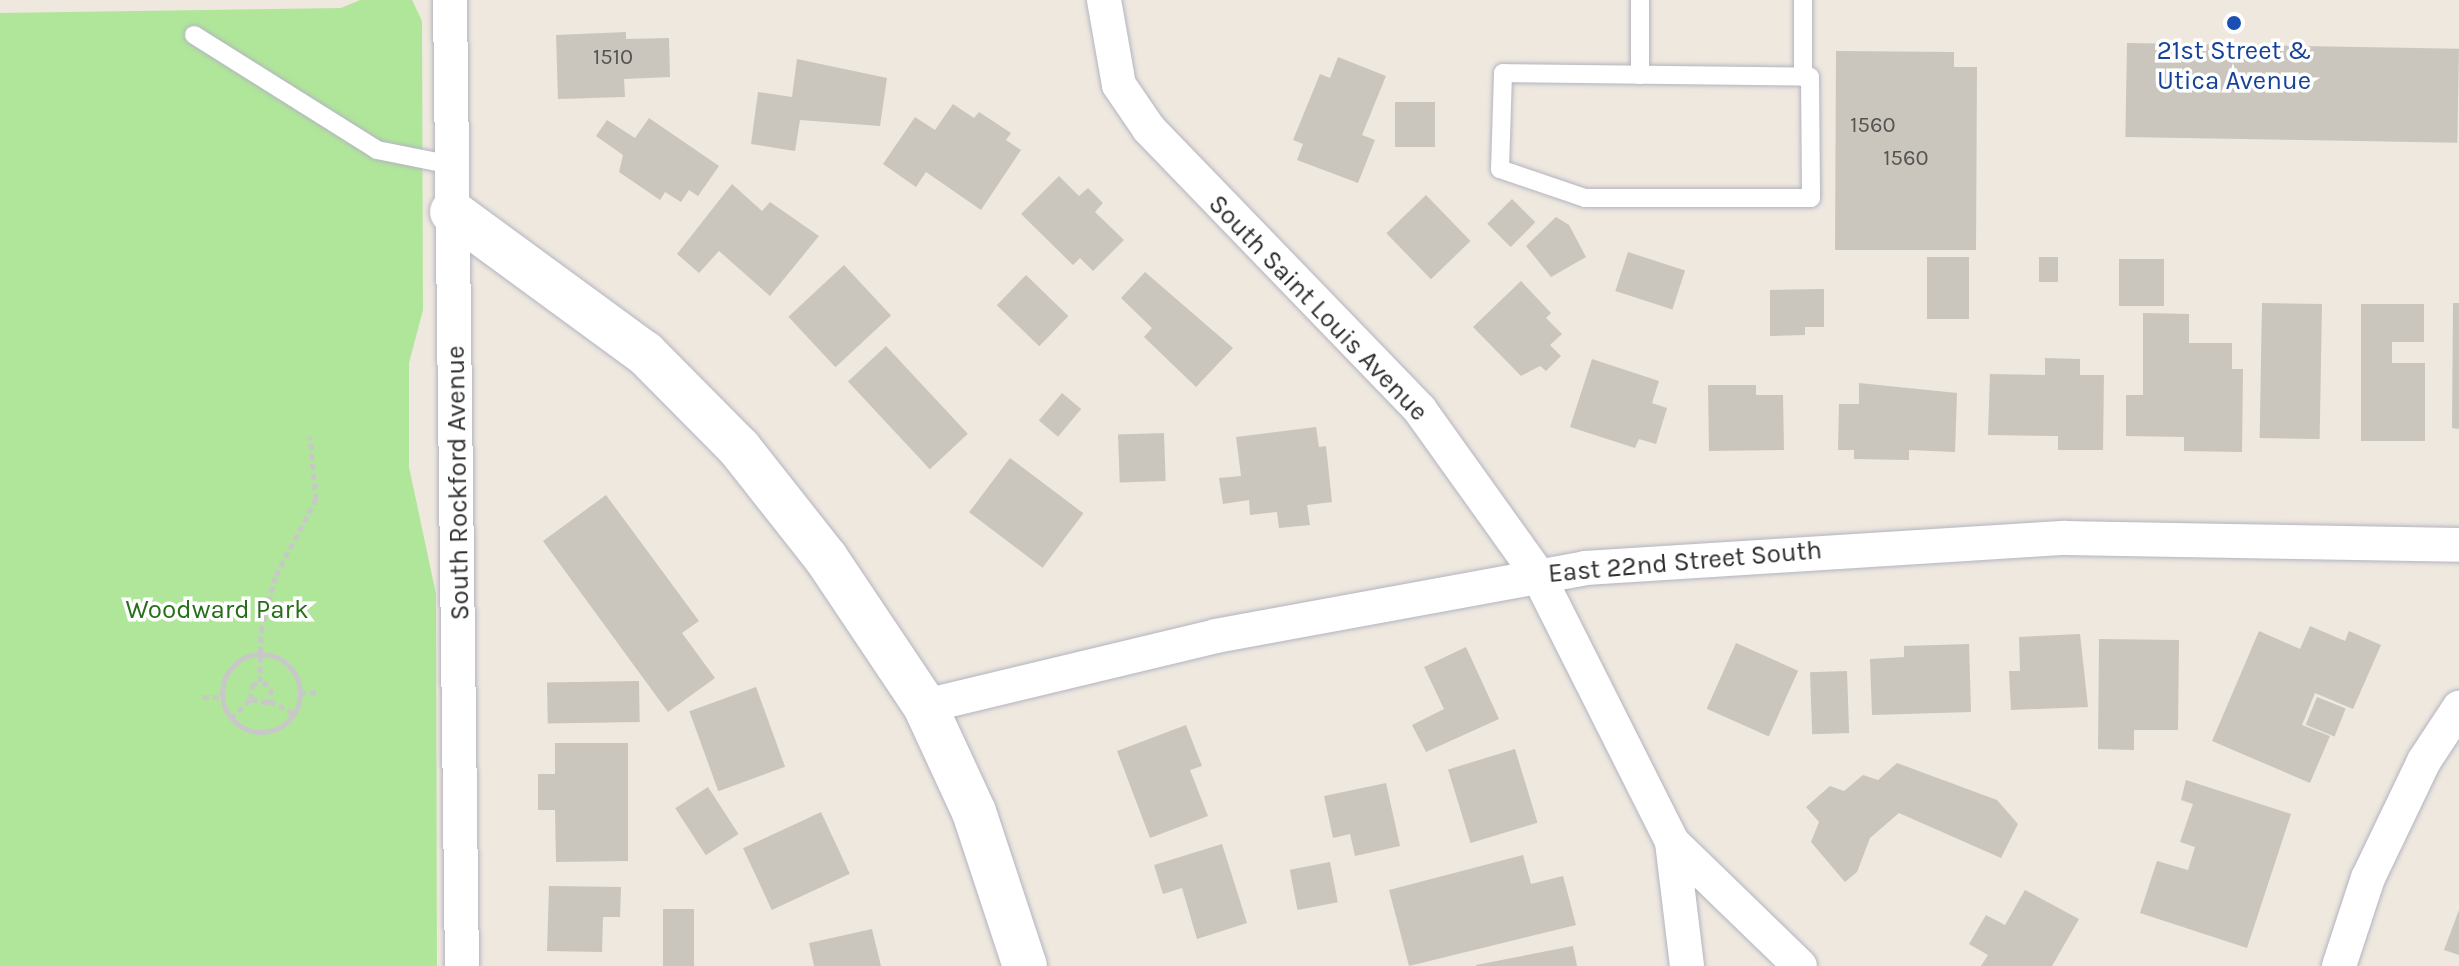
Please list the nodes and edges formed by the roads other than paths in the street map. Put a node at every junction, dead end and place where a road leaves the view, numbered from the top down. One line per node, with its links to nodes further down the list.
1 (450, 0): 8 (street, South Rockford Avenue)
2 (1104, 0): 11 (street, South Saint Louis Avenue)
3 (1640, 0): 6 (lane)
4 (1803, 0): 7 (lane)
5 (194, 35): 8 (lane)
6 (1640, 75): 7 (lane); 7 (lane)
7 (1803, 77)
8 (452, 165): 9 (street, South Rockford Avenue)
9 (452, 212): 12 (street); 15 (street, South Rockford Avenue)
10 (2459, 545): 11 (street, East 22nd Street South)
11 (1538, 575): 12 (street, East 22nd Street South); 14 (street, South Saint Louis Avenue)
12 (925, 706): 16 (street)
13 (2459, 708): 19 (street)
14 (1672, 842): 17 (street, South Saint Louis Avenue); 18 (street)
15 (462, 966)
16 (1025, 966)
17 (1687, 966)
18 (1800, 966)
19 (2339, 966)

